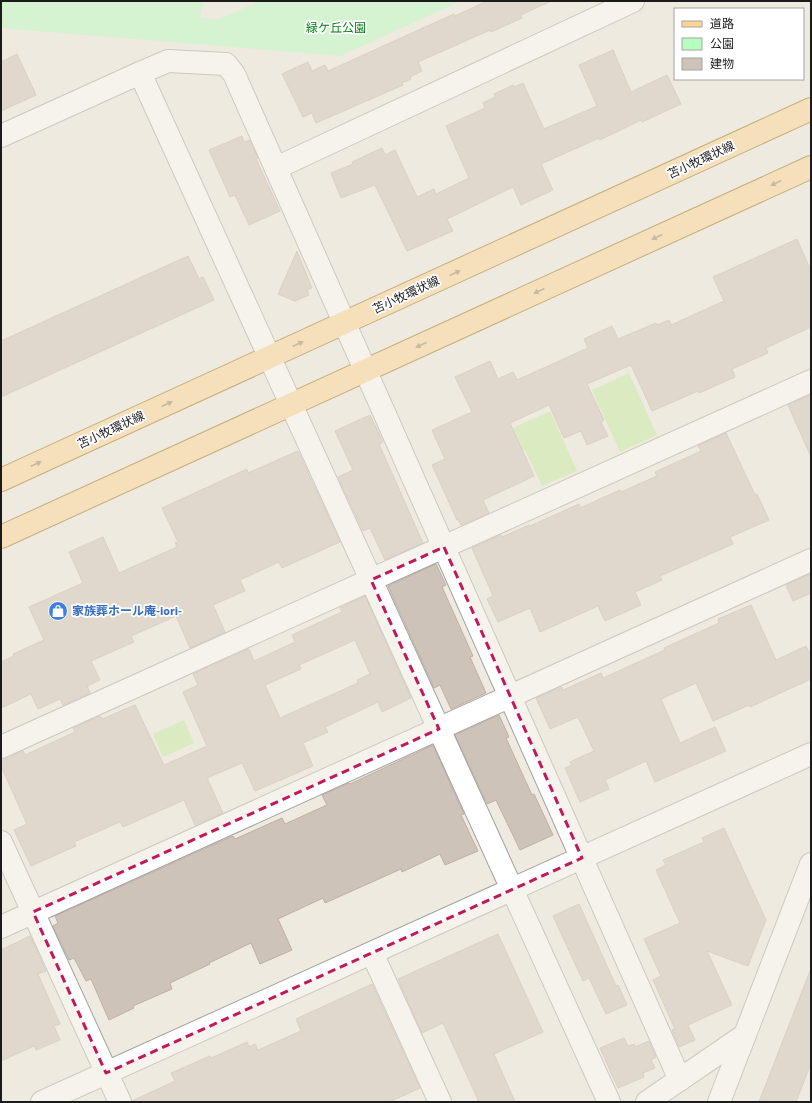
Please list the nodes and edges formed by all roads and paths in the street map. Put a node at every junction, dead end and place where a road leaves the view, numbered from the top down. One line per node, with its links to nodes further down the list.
1 (633, 1): 6 (street)
2 (140, 72): 4 (street); 6 (street); 8 (street)
3 (811, 110): 7 (main road, 苫小牧環状線, one-way to 3)
4 (1, 136)
5 (811, 167): 9 (main road, one-way to 9)
6 (276, 168): 7 (street)
7 (345, 323): 8 (main road, 苫小牧環状線, one-way to 7); 9 (street)
8 (270, 357): 11 (street); 12 (main road, 苫小牧環状線, one-way to 8)
9 (366, 371): 11 (main road); 14 (street)
10 (811, 381): 14 (street)
11 (291, 405): 13 (main road); 16 (street)
12 (1, 480)
13 (1, 537)
14 (444, 547): 16 (street); 17 (street)
15 (811, 560): 17 (street)
16 (371, 580): 18 (street); 19 (street)
17 (510, 696): 18 (street); 22 (street)
18 (439, 729): 24 (street); 25 (street)
19 (1, 747)
20 (811, 754): 22 (street)
21 (1, 842): 25 (street)
22 (582, 858): 24 (street); 30 (street)
23 (811, 864): 28 (street)
24 (512, 890): 27 (street); 34 (street)
25 (33, 912): 26 (street); 29 (street)
26 (1, 927)
27 (372, 953): 29 (street); 33 (street)
28 (745, 1035): 30 (street); 36 (street)
29 (106, 1073): 31 (street); 32 (street)
30 (680, 1080): 35 (street)
31 (42, 1102)
32 (120, 1102)
33 (440, 1102)
34 (608, 1102)
35 (647, 1102)
36 (719, 1102)

